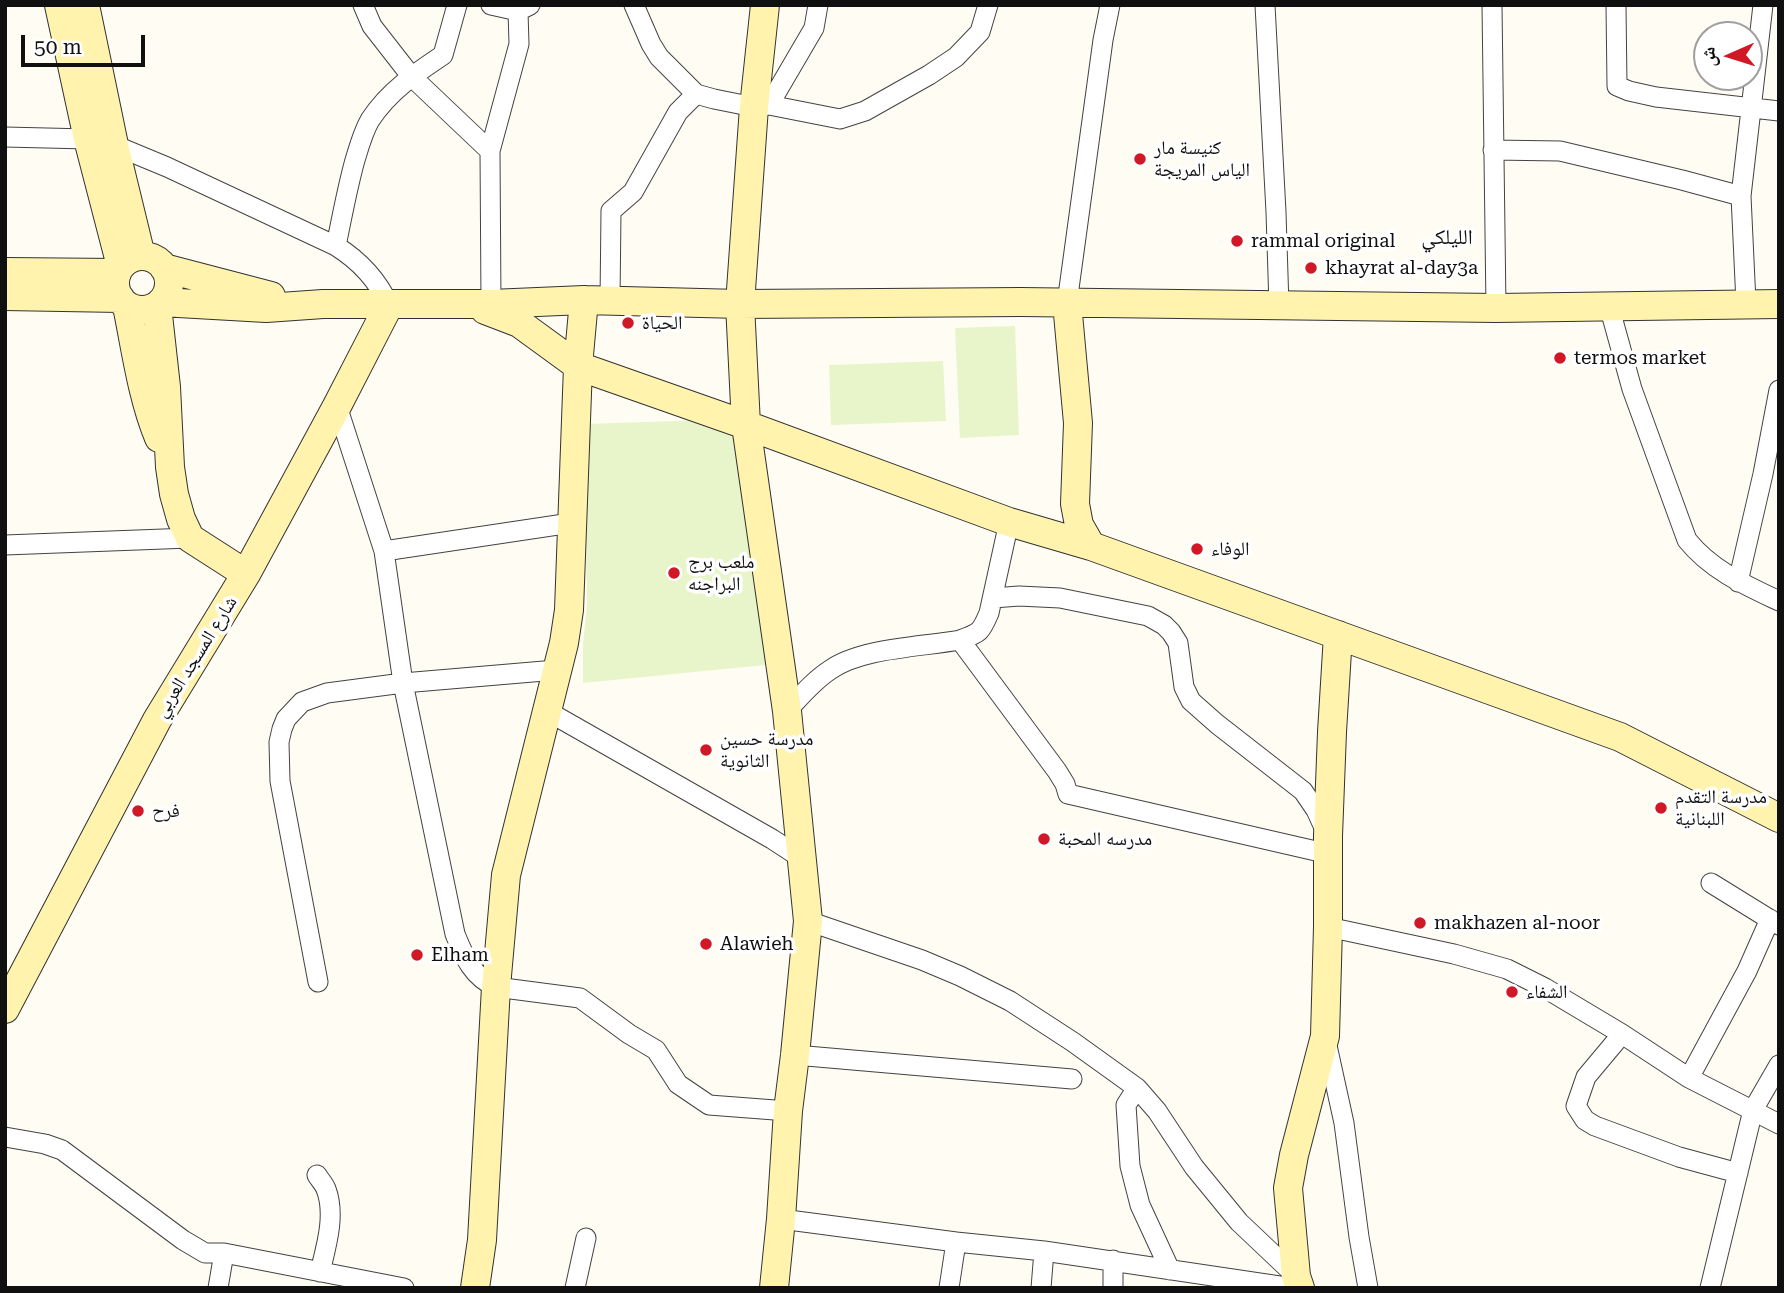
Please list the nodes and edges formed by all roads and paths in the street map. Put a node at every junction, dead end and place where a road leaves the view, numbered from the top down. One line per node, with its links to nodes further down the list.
1 (59, 5): 22 (street)
2 (85, 5): 22 (street)
3 (363, 5): 16 (street)
4 (457, 5): 16 (street)
5 (491, 5): 15 (street)
6 (634, 5): 17 (street)
7 (765, 5): 18 (street)
8 (818, 5): 18 (street)
9 (988, 5): 18 (street)
10 (1110, 5): 32 (street)
11 (1265, 5): 40 (street)
12 (1492, 5): 23 (street)
13 (1616, 5): 19 (street)
14 (1763, 5): 19 (street)
15 (524, 8): 24 (street)
16 (411, 76): 24 (street); 26 (street)
17 (696, 94): 18 (street); 30 (street)
18 (761, 106): 31 (street)
19 (1752, 108): 20 (street); 25 (street)
20 (1779, 111)
21 (5, 136): 22 (street)
22 (101, 142): 26 (street); 28 (street)
23 (1493, 150): 25 (street); 42 (street)
24 (489, 151): 37 (street)
25 (1741, 196): 33 (street)
26 (336, 246): 39 (street)
27 (5, 272): 28 (street)
28 (132, 278): 29 (street); 34 (street); 34 (street); 35 (street); 47 (street)
29 (5, 296)
30 (597, 301): 31 (street); 37 (street); 43 (street)
31 (740, 303): 32 (street); 46 (street)
32 (1067, 303): 40 (street); 52 (street)
33 (1746, 303): 38 (street); 41 (street)
34 (159, 304): 35 (street); 47 (street)
35 (323, 304): 39 (street)
36 (459, 304): 37 (street); 39 (street); 43 (street)
37 (491, 304)
38 (1779, 304)
39 (388, 305): 45 (street, شارع المسجد العربي)
40 (1279, 306): 42 (street)
41 (1609, 306): 42 (street); 55 (street)
42 (1496, 308)
43 (578, 366): 46 (street); 49 (street)
44 (1779, 390): 55 (street)
45 (337, 406): 53 (street); 54 (street, شارع المسجد العربي)
46 (746, 425): 48 (street); 63 (street)
47 (170, 467): 50 (street)
48 (1009, 522): 52 (street); 56 (street)
49 (572, 523): 53 (street); 60 (street)
50 (190, 538): 51 (street); 54 (street)
51 (5, 545)
52 (1091, 546): 58 (street)
53 (384, 551): 61 (street)
54 (246, 574): 73 (street, شارع المسجد العربي)
55 (1738, 582): 57 (street)
56 (993, 598): 59 (street); 65 (street)
57 (1779, 601)
58 (1338, 635): 64 (street); 65 (street)
59 (960, 640): 63 (street); 65 (street)
60 (556, 670): 61 (street); 62 (street)
61 (403, 683): 71 (street); 72 (street)
62 (547, 711): 66 (street); 72 (street)
63 (787, 711): 66 (street)
64 (1779, 818)
65 (1328, 845): 70 (street)
66 (801, 858): 68 (street)
67 (1711, 883): 69 (street)
68 (808, 921): 76 (street); 80 (street)
69 (1774, 922): 78 (street)
70 (1328, 927): 74 (street); 75 (street)
71 (318, 982)
72 (496, 987): 82 (street); 98 (street)
73 (5, 1009)
74 (1622, 1034): 78 (street); 85 (street)
75 (1325, 1036): 95 (street); 104 (street)
76 (795, 1055): 79 (street); 82 (street)
77 (1779, 1065): 81 (street)
78 (1689, 1078): 81 (street)
79 (1072, 1079)
80 (1137, 1088): 93 (street); 95 (street)
81 (1753, 1110): 83 (street); 85 (street)
82 (788, 1111): 87 (street)
83 (1779, 1124)
84 (5, 1137): 91 (street)
85 (1738, 1173): 105 (street)
86 (317, 1175): 94 (street)
87 (781, 1219): 89 (street); 100 (street)
88 (586, 1238): 99 (street)
89 (956, 1242): 90 (street); 101 (street)
90 (1044, 1251): 92 (street); 102 (street)
91 (224, 1253): 94 (street); 96 (street)
92 (1113, 1260): 93 (street); 103 (street)
93 (1170, 1270): 95 (street)
94 (320, 1272): 97 (street)
95 (1297, 1284)
96 (218, 1288)
97 (404, 1288)
98 (475, 1288)
99 (575, 1288)
100 (774, 1288)
101 (949, 1288)
102 (1041, 1288)
103 (1113, 1288)
104 (1368, 1288)
105 (1710, 1288)

